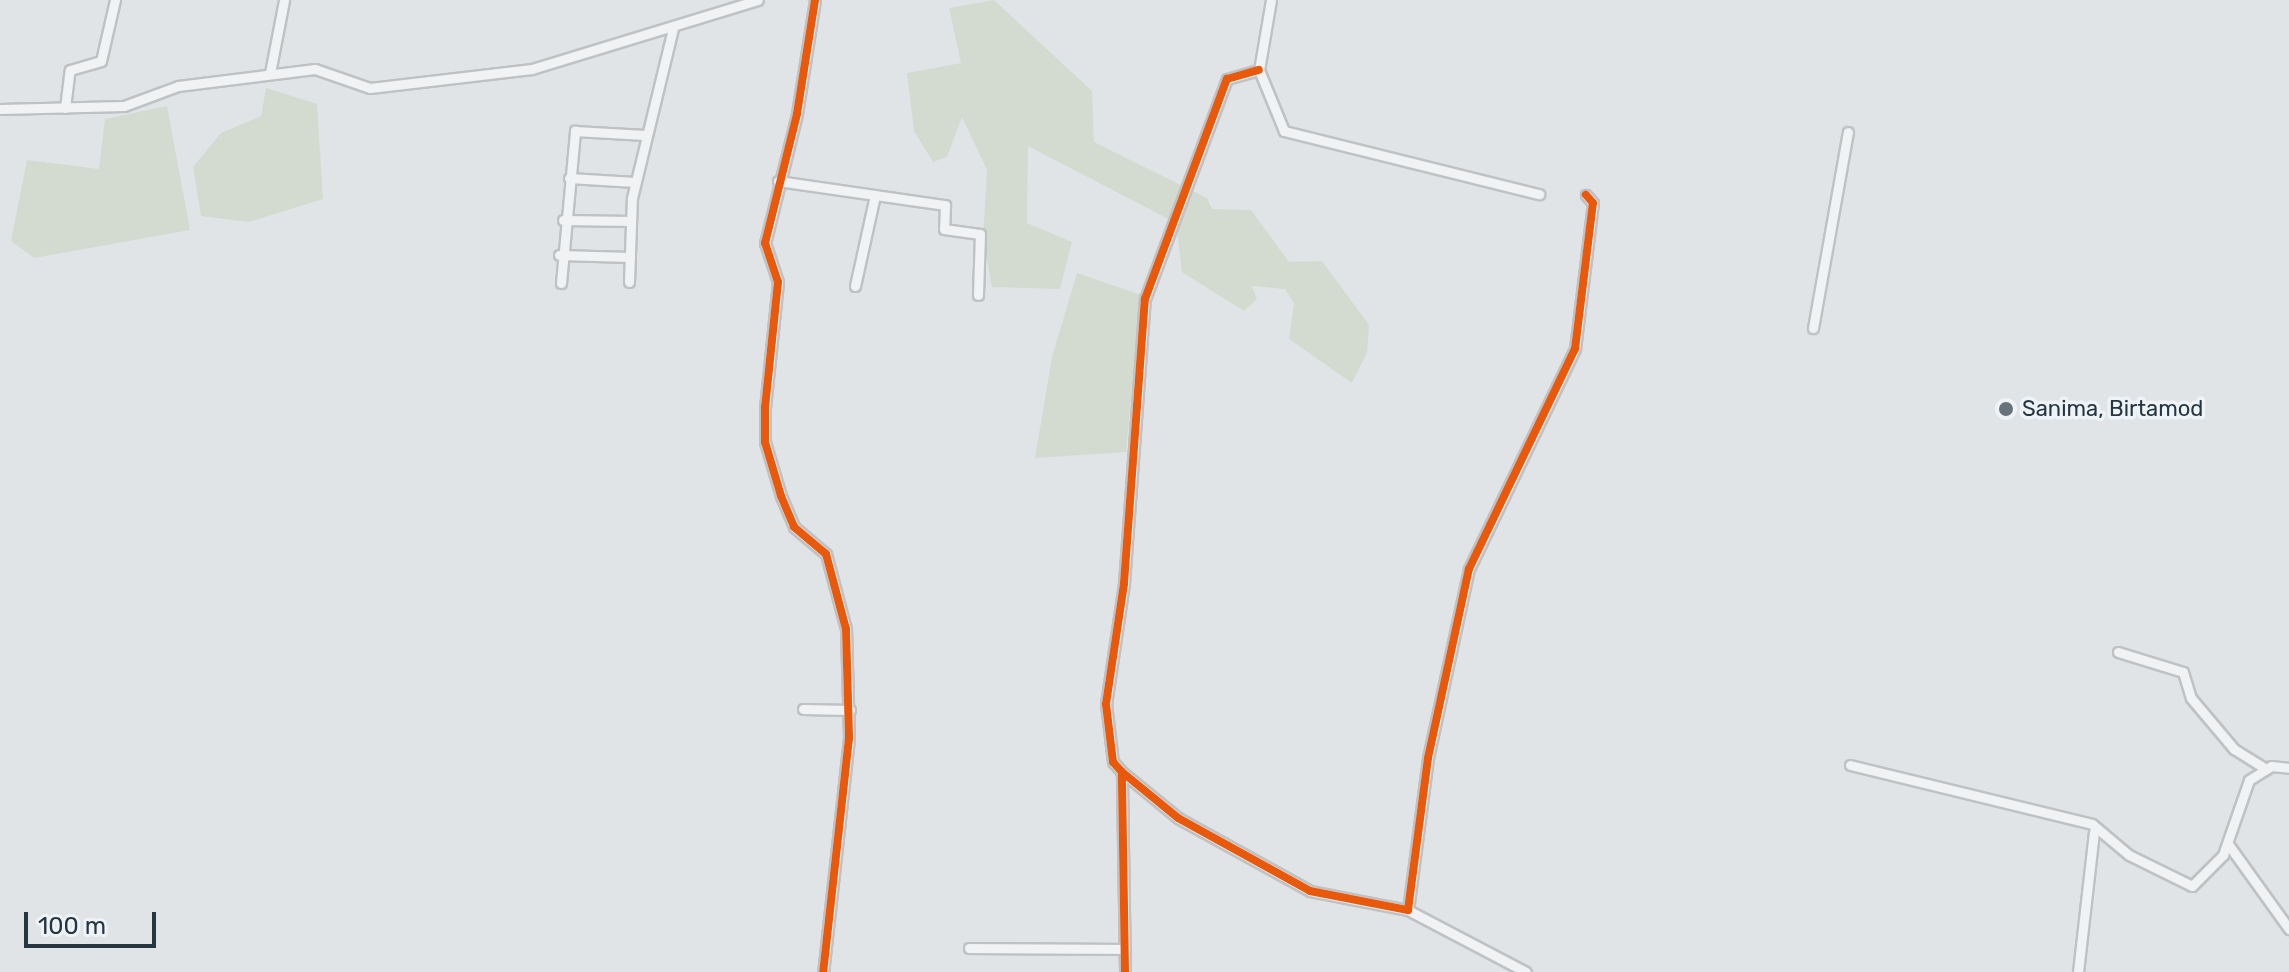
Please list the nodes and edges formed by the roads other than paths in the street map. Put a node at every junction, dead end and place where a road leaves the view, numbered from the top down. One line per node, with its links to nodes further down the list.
1 (115, 0): 9 (street)
2 (284, 0): 8 (street)
3 (758, 0): 6 (street)
4 (815, 0): 14 (street)
5 (1271, 0): 7 (street)
6 (673, 29): 8 (street); 12 (street)
7 (1259, 70): 16 (street); 34 (street)
8 (270, 73): 9 (street)
9 (65, 108): 10 (street)
10 (0, 109)
11 (1848, 132): 27 (street)
12 (645, 135): 13 (street); 15 (street)
13 (569, 178): 15 (street); 19 (street)
14 (778, 181): 17 (street); 30 (street)
15 (635, 182): 20 (street)
16 (1539, 194)
17 (875, 195): 25 (street); 26 (street)
18 (1586, 195): 37 (street)
19 (563, 220): 20 (street); 21 (street)
20 (631, 221): 22 (street)
21 (559, 255): 22 (street); 24 (street)
22 (630, 257): 23 (street)
23 (629, 282)
24 (561, 283)
25 (855, 286)
26 (978, 295)
27 (1813, 328)
28 (2118, 652): 33 (street)
29 (803, 709): 30 (street)
30 (850, 710): 41 (street)
31 (1850, 765): 35 (street)
32 (2289, 768): 33 (street)
33 (2266, 769): 36 (street)
34 (1122, 772): 37 (street); 40 (street)
35 (2094, 832): 36 (street); 44 (street)
36 (2228, 844): 38 (street)
37 (1408, 910): 43 (street)
38 (2289, 929)
39 (969, 948): 40 (street)
40 (1125, 949): 42 (street)
41 (823, 972)
42 (1125, 972)
43 (1526, 972)
44 (2078, 972)

